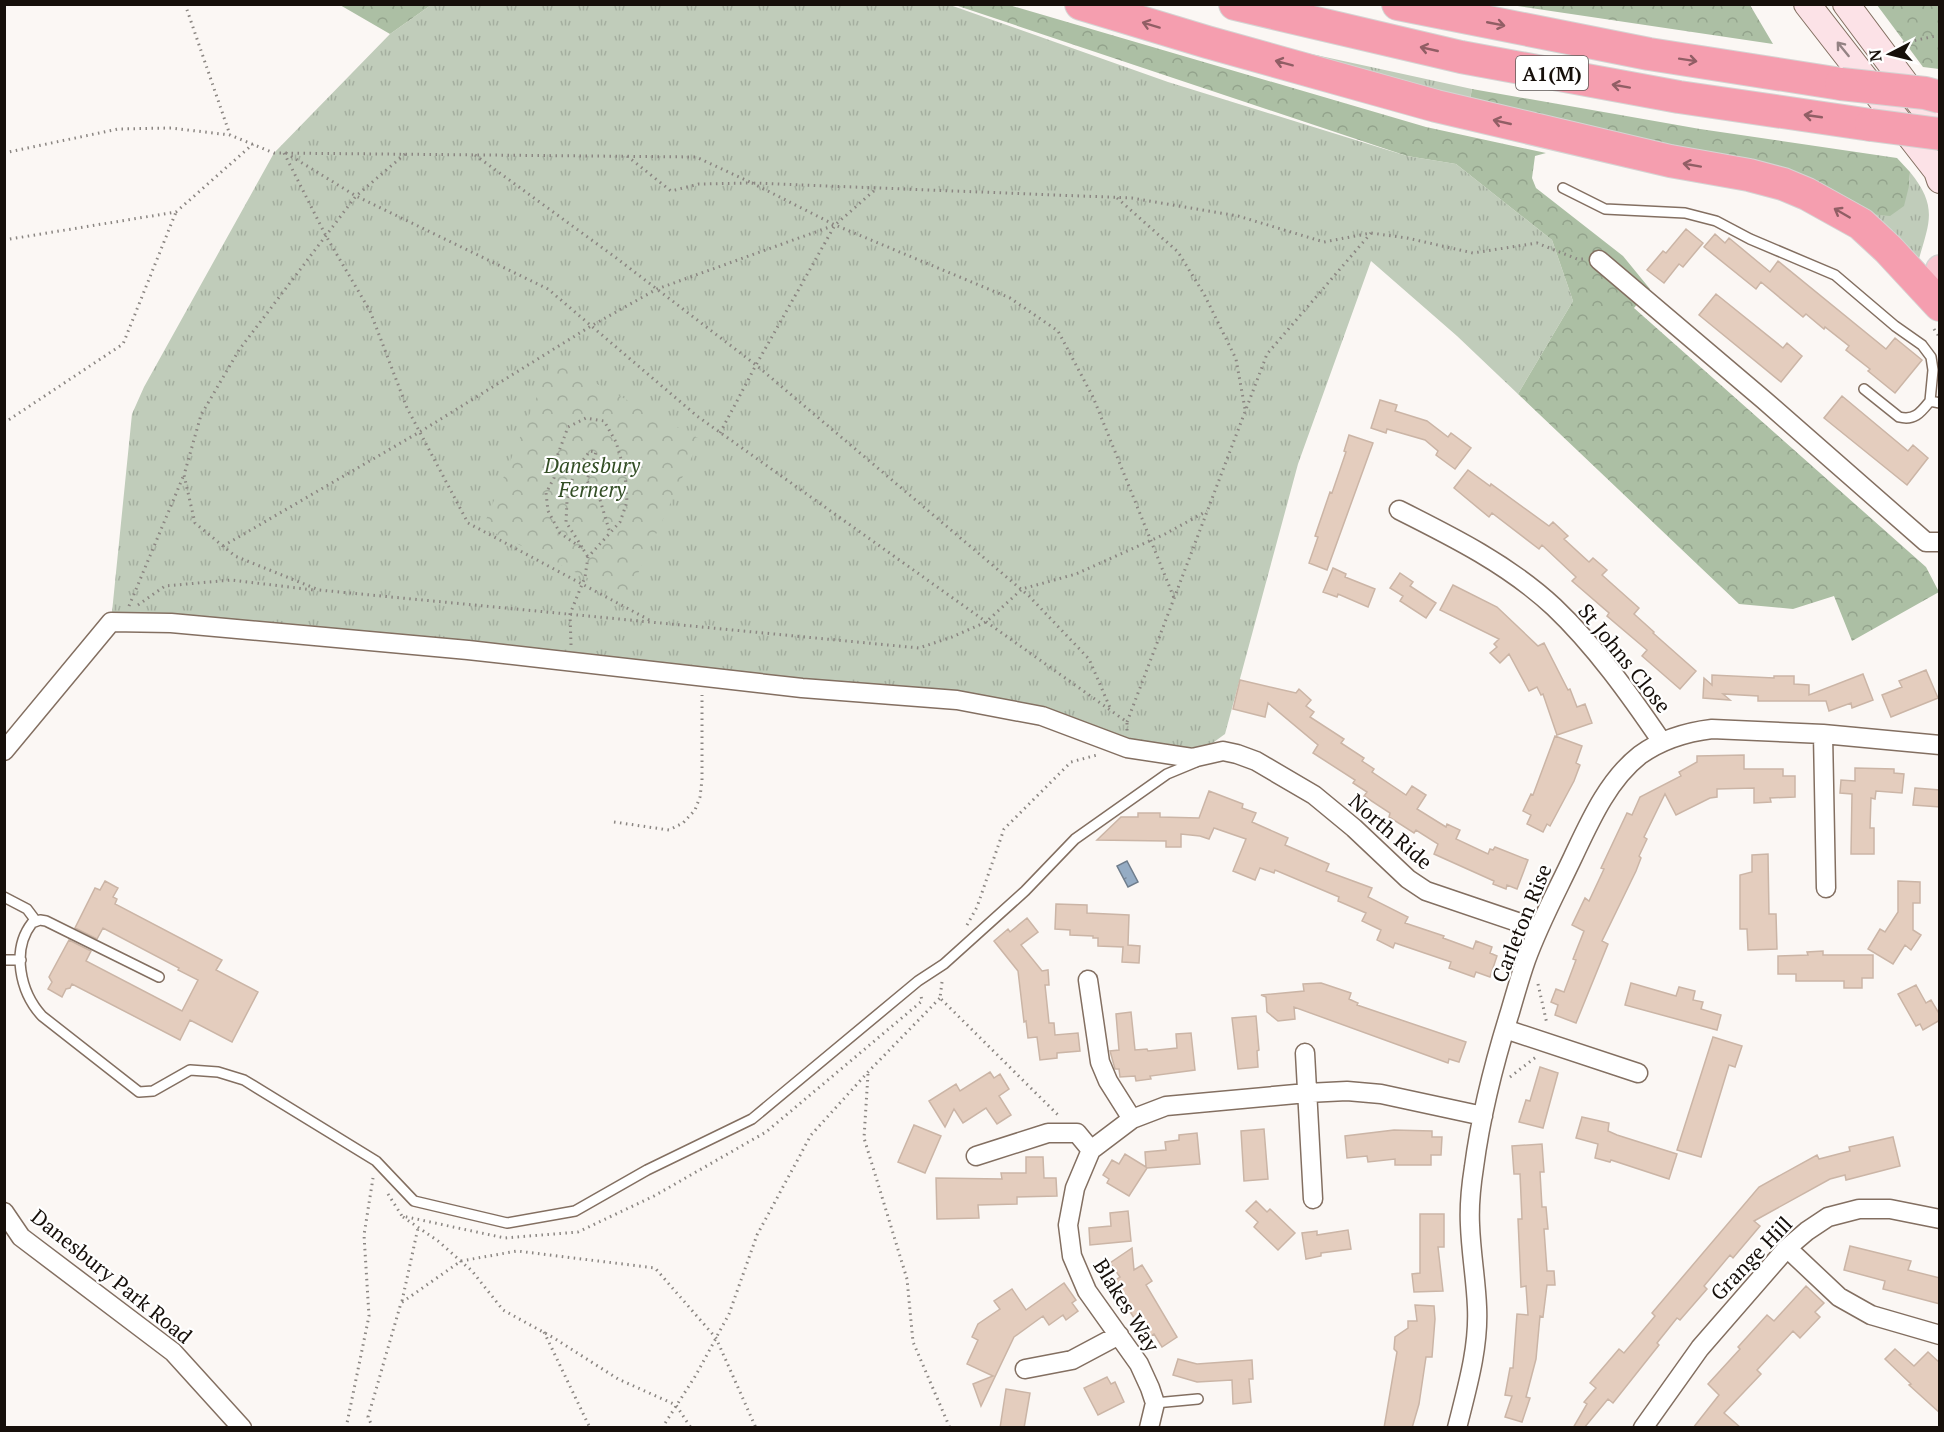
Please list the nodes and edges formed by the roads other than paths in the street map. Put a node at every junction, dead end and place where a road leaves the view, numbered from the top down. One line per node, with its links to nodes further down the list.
1 (1081, 4): 12 (highway, one-way to 1)
2 (1235, 4): 6 (highway, A1(M), one-way to 2, bridge)
3 (1398, 4): 5 (highway, A1(M), one-way to 5, bridge)
4 (1829, 10): 6 (main road); 7 (main road, one-way to 4)
5 (1940, 97)
6 (1940, 132)
7 (1940, 180)
8 (1563, 188): 14 (lane)
9 (1599, 260): 16 (street)
10 (1940, 269): 11 (main road)
11 (1940, 288)
12 (1940, 305)
13 (1864, 388): 14 (lane)
14 (1935, 402)
15 (1399, 510): 18 (street, St Johns Close)
16 (1940, 542)
17 (1823, 735): 18 (street, Carleton Rise); 19 (street, Carleton Rise); 22 (street)
18 (1662, 742): 25 (street, Carleton Rise)
19 (1940, 745)
20 (4, 751): 21 (street)
21 (1223, 751): 25 (street, North Ride); 27 (lane)
22 (1826, 888)
23 (4, 897): 24 (lane)
24 (36, 921): 27 (lane); 28 (lane)
25 (1538, 929): 30 (street, Carleton Rise)
26 (4, 960): 27 (lane)
27 (21, 960)
28 (159, 977)
29 (1088, 980): 35 (street)
30 (1505, 1029): 32 (street); 34 (street, Carleton Rise)
31 (1305, 1053): 33 (street)
32 (1638, 1073)
33 (1307, 1093): 34 (street); 35 (street); 38 (street)
34 (1483, 1116): 49 (street, Carleton Rise)
35 (1132, 1119): 36 (street)
36 (1091, 1150): 37 (street); 42 (street, Blakes Way)
37 (976, 1155)
38 (1313, 1199)
39 (4, 1212): 47 (street, Danesbury Park Road)
40 (1940, 1219): 41 (street, Grange Hill)
41 (1787, 1248): 43 (street); 50 (street, Grange Hill)
42 (1119, 1335): 44 (street); 46 (street, Blakes Way)
43 (1940, 1335)
44 (1025, 1369)
45 (1198, 1399): 46 (lane)
46 (1155, 1403): 48 (street)
47 (242, 1428)
48 (1149, 1428)
49 (1457, 1428)
50 (1643, 1428)

